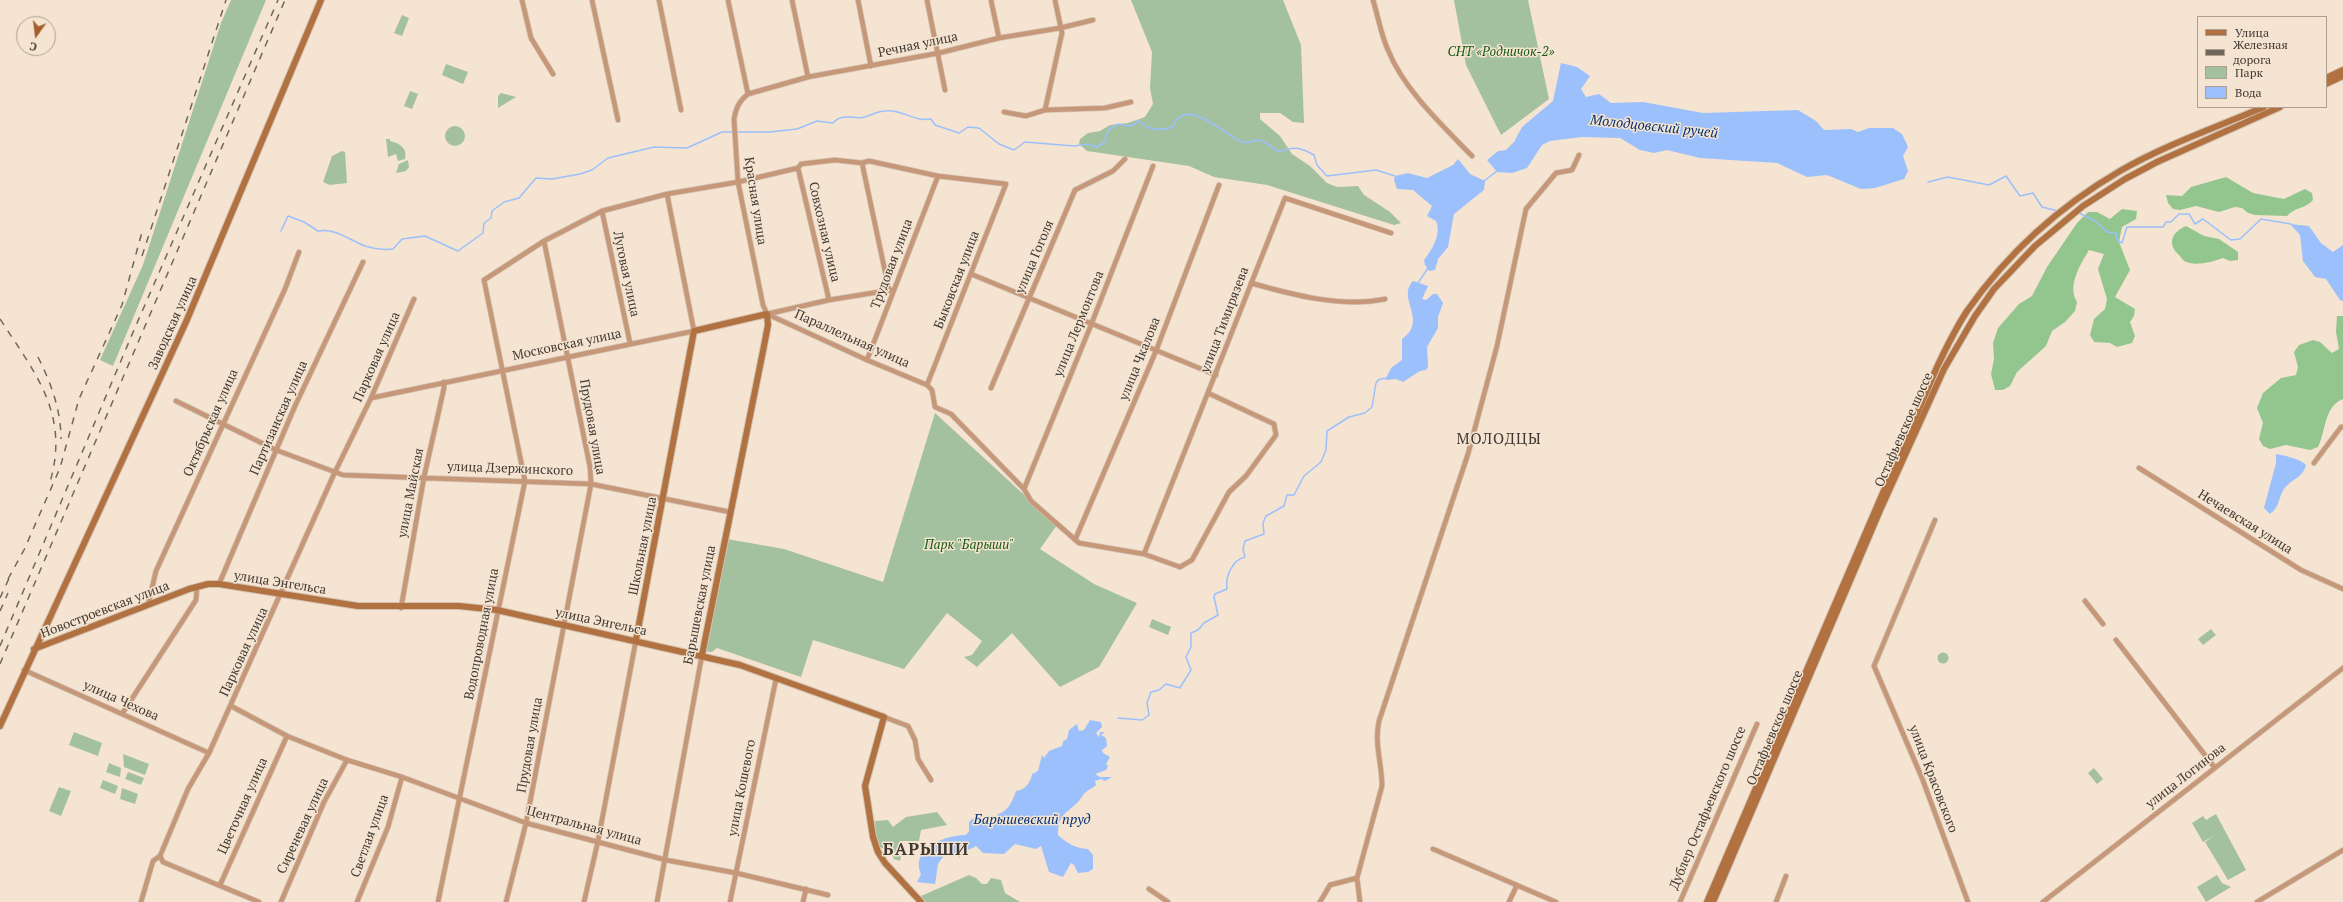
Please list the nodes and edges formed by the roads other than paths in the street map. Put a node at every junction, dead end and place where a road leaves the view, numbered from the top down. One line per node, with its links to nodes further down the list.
1 (321, 0): 97 (street, Заводская улица)
2 (522, 0): 18 (street)
3 (592, 0): 31 (street)
4 (659, 0): 28 (street)
5 (728, 0): 24 (street)
6 (792, 0): 20 (street)
7 (858, 0): 16 (street)
8 (926, 0): 15 (street)
9 (991, 0): 14 (street)
10 (1055, 0): 13 (street)
11 (1373, 0): 33 (street)
12 (1093, 20): 13 (street, Речная улица)
13 (1060, 28): 14 (street, Речная улица); 29 (street)
14 (999, 38): 15 (street, Речная улица)
15 (938, 53): 16 (street, Речная улица); 23 (street)
16 (871, 66): 20 (street, Речная улица)
17 (2343, 70): 21 (street)
18 (553, 74)
19 (2343, 76): 22 (street)
20 (808, 77): 24 (street, Речная улица)
21 (2327, 78)
22 (2327, 84)
23 (945, 90)
24 (748, 94): 39 (street, Красная улица)
25 (1130, 102): 29 (street)
26 (2262, 108): 145 (street, Остафьевское шоссе)
27 (2278, 108): 146 (street, Остафьевское шоссе)
28 (681, 110)
29 (1045, 110): 30 (street)
30 (1004, 112)
31 (618, 120)
32 (1579, 155): 122 (street)
33 (1472, 156)
34 (1125, 159): 51 (street, улица Гоголя)
35 (862, 163): 37 (street); 38 (street); 49 (street)
36 (1153, 166): 56 (street, улица Лермонтова)
37 (798, 168): 39 (street); 54 (street, Совхозная улица)
38 (938, 176): 47 (street, Быковская улица); 50 (street, Трудовая улица)
39 (738, 182): 41 (street); 55 (street, Красная улица)
40 (1219, 185): 59 (street, улица Чкалова)
41 (668, 194): 42 (street); 57 (street, Школьная улица)
42 (602, 211): 44 (street); 58 (street, Луговая улица)
43 (1391, 233): 48 (street, улица Тимирязева)
44 (544, 241): 60 (street, Прудовая улица); 62 (street, Водопроводная улица)
45 (299, 252): 70 (street, Октябрьская улица)
46 (363, 262): 72 (street, Партизанская улица)
47 (971, 274): 51 (street); 65 (street, Быковская улица)
48 (1251, 283): 53 (street); 63 (street, улица Тимирязева)
49 (888, 290): 50 (street); 54 (street)
50 (894, 290): 61 (street, Трудовая улица)
51 (1030, 297): 56 (street); 66 (street, улица Гоголя)
52 (414, 299): 68 (street, Парковая улица)
53 (1385, 299)
54 (829, 300): 55 (street)
55 (768, 314): 57 (street, Московская улица); 61 (street, Параллельная улица); 81 (street, Барышевская улица)
56 (1091, 325): 59 (street); 79 (street, улица Лермонтова)
57 (694, 330): 58 (street, Московская улица); 80 (street, Школьная улица)
58 (630, 343): 60 (street, Московская улица)
59 (1156, 351): 63 (street); 83 (street, улица Чкалова)
60 (568, 357): 62 (street, Московская улица); 78 (street, Прудовая улица)
61 (867, 360): 65 (street, Параллельная улица)
62 (503, 370): 64 (street, Московская улица); 77 (street, Водопроводная улица)
63 (1216, 375): 67 (street, улица Тимирязева)
64 (444, 382): 68 (street, Московская улица); 76 (street, улица Майская)
65 (927, 384): 79 (street)
66 (991, 388)
67 (1208, 393): 84 (street, улица Тимирязева); 84 (street)
68 (371, 398): 75 (street, Парковая улица)
69 (176, 401): 70 (street)
70 (222, 425): 72 (street); 90 (street, Октябрьская улица)
71 (2343, 427): 73 (street)
72 (276, 450): 75 (street); 85 (street, Партизанская улица)
73 (2314, 463)
74 (2139, 468): 87 (street, Нечаевская улица)
75 (334, 474): 76 (street, улица Дзержинского); 88 (street, Парковая улица)
76 (424, 477): 77 (street, улица Дзержинского); 91 (street, улица Майская)
77 (525, 480): 78 (street, улица Дзержинского); 92 (street, Водопроводная улица)
78 (591, 484): 80 (street, улица Дзержинского); 94 (street, Прудовая улица)
79 (1024, 489): 83 (street)
80 (664, 498): 81 (street, улица Дзержинского); 95 (street, Школьная улица)
81 (730, 512): 98 (street, Барышевская улица)
82 (1935, 520): 148 (street, улица Красовского)
83 (1075, 540): 84 (street)
84 (1144, 554)
85 (219, 584): 86 (street, Новостроевская улица); 88 (street, улица Энгельса)
86 (197, 587): 90 (street, Новостроевская улица); 103 (street)
87 (2343, 589)
88 (282, 595): 91 (street, улица Энгельса); 102 (street, Парковая улица)
89 (2085, 601): 93 (street)
90 (148, 605): 97 (street, Новостроевская улица)
91 (401, 608): 92 (street, улица Энгельса)
92 (497, 610): 94 (street, улица Энгельса); 113 (street, Водопроводная улица)
93 (2103, 624)
94 (563, 625): 95 (street, улица Энгельса); 114 (street, Прудовая улица)
95 (636, 640): 98 (street, улица Энгельса); 115 (street, Школьная улица)
96 (2116, 640): 110 (street)
97 (34, 649): 100 (street, Новостроевская улица)
98 (702, 656): 101 (street, улица Энгельса); 119 (street, Барышевская улица)
99 (2343, 668): 110 (street, улица Логинова)
100 (24, 670): 103 (street, улица Чехова); 106 (street, Новостроевская улица)
101 (776, 679): 104 (street, улица Энгельса); 120 (street, улица Кошевого)
102 (231, 706): 107 (street, Центральная улица); 108 (street, Парковая улица)
103 (122, 714): 108 (street, улица Чехова)
104 (884, 717): 112 (street, улица Энгельса); 138 (street)
105 (1757, 724): 144 (street, Дублер Остафьевского шоссе)
106 (0, 726)
107 (286, 736): 109 (street, Центральная улица); 124 (street, Цветочная улица)
108 (209, 753): 118 (street, Парковая улица)
109 (347, 760): 111 (street, Центральная улица); 130 (street, Сиреневая улица)
110 (2214, 768): 149 (street, улица Логинова)
111 (402, 777): 113 (street, Центральная улица); 131 (street, Светлая улица)
112 (930, 780)
113 (461, 798): 114 (street, Центральная улица); 132 (street, Водопроводная улица)
114 (526, 824): 115 (street, Центральная улица); 133 (street, Прудовая улица)
115 (598, 841): 119 (street, Центральная улица); 134 (street, Школьная улица)
116 (1433, 849): 123 (street)
117 (2343, 850): 150 (street)
118 (160, 856): 124 (street); 128 (street, Парковая улица)
119 (666, 860): 120 (street, Центральная улица); 135 (street, Барышевская улица)
120 (736, 874): 125 (street, Центральная улица); 136 (street, улица Кошевого)
121 (1786, 876): 147 (street)
122 (1357, 878): 140 (street); 141 (street)
123 (1517, 885): 142 (street); 143 (street)
124 (220, 886): 129 (street)
125 (806, 889): 127 (street, Центральная улица); 137 (street)
126 (1149, 890): 139 (street)
127 (828, 895)
128 (141, 902)
129 (259, 902)
130 (281, 902)
131 (357, 902)
132 (438, 902)
133 (506, 902)
134 (584, 902)
135 (657, 902)
136 (730, 902)
137 (803, 902)
138 (921, 902)
139 (1168, 902)
140 (1320, 902)
141 (1360, 902)
142 (1509, 902)
143 (1556, 902)
144 (1680, 902)
145 (1707, 902)
146 (1713, 902)
147 (1776, 902)
148 (1968, 902)
149 (2043, 902)
150 (2257, 902)

